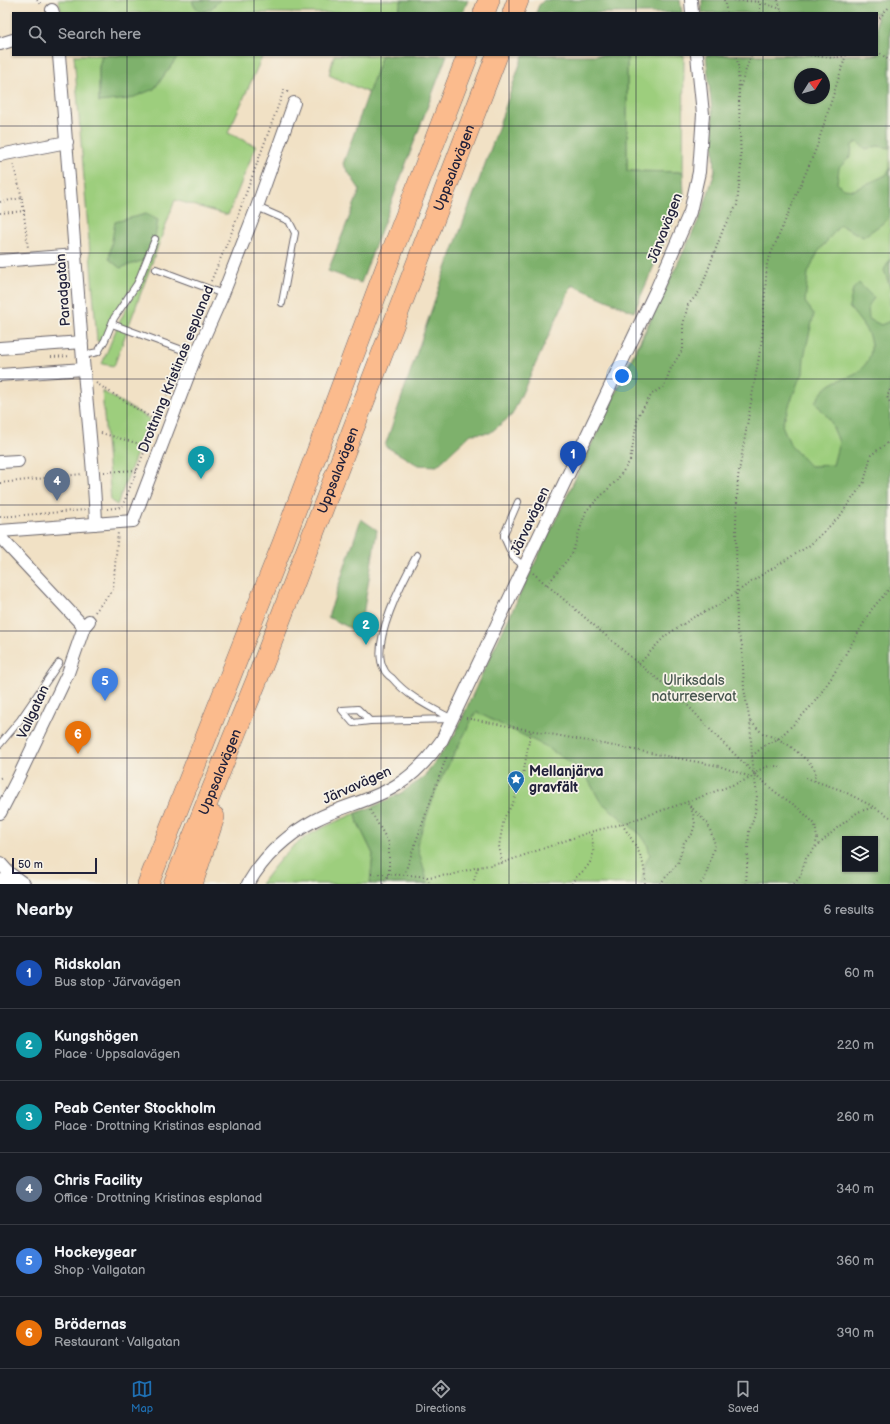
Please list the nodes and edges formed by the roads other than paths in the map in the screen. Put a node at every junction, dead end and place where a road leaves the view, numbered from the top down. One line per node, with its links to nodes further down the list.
1 (489, 0): 4 (highway)
2 (518, 0): 5 (highway)
3 (691, 0): 6 (street)
4 (484, 12)
5 (513, 12)
6 (692, 12)
7 (12, 40): 8 (street)
8 (0, 44)
9 (59, 56): 14 (street, Paradgatan)
10 (468, 56): 45 (highway, Uppsalavägen)
11 (497, 56): 39 (highway, Uppsalavägen)
12 (696, 56): 37 (street, Järvavägen)
13 (294, 103): 16 (street, Drottning Kristinas esplanad)
14 (67, 142): 15 (street); 18 (street, Paradgatan)
15 (6, 154)
16 (257, 207): 21 (street, Drottning Kristinas esplanad); 22 (lane)
17 (155, 239): 23 (lane)
18 (76, 255): 19 (street); 24 (street, Paradgatan)
19 (0, 261)
20 (156, 269): 21 (lane)
21 (223, 294): 27 (street, Drottning Kristinas esplanad)
22 (282, 304)
23 (112, 324): 26 (lane); 27 (lane)
24 (82, 342): 25 (street); 26 (street, Paradgatan)
25 (0, 348)
26 (83, 355): 28 (street, Paradgatan)
27 (196, 355): 33 (street, Drottning Kristinas esplanad)
28 (84, 369): 29 (street); 33 (street, Paradgatan)
29 (0, 375)
30 (18, 461): 31 (street)
31 (0, 462)
32 (518, 502): 37 (lane)
33 (96, 524): 34 (street, Drottning Kristinas esplanad)
34 (0, 532)
35 (0, 537): 43 (street, Vallgatan)
36 (417, 555): 40 (lane)
37 (527, 568): 40 (street, Järvavägen)
38 (59, 663): 42 (lane)
39 (258, 677): 52 (highway, Uppsalavägen); 53 (highway)
40 (452, 719): 41 (lane); 54 (street, Järvavägen)
41 (370, 721)
42 (0, 744)
43 (2, 810): 44 (street, Vallgatan)
44 (0, 821)
45 (162, 848): 50 (highway); 51 (highway, Uppsalavägen)
46 (0, 863): 49 (street)
47 (0, 880): 48 (street)
48 (11, 884)
49 (24, 884)
50 (143, 884)
51 (148, 884)
52 (174, 884)
53 (192, 884)
54 (248, 884)

